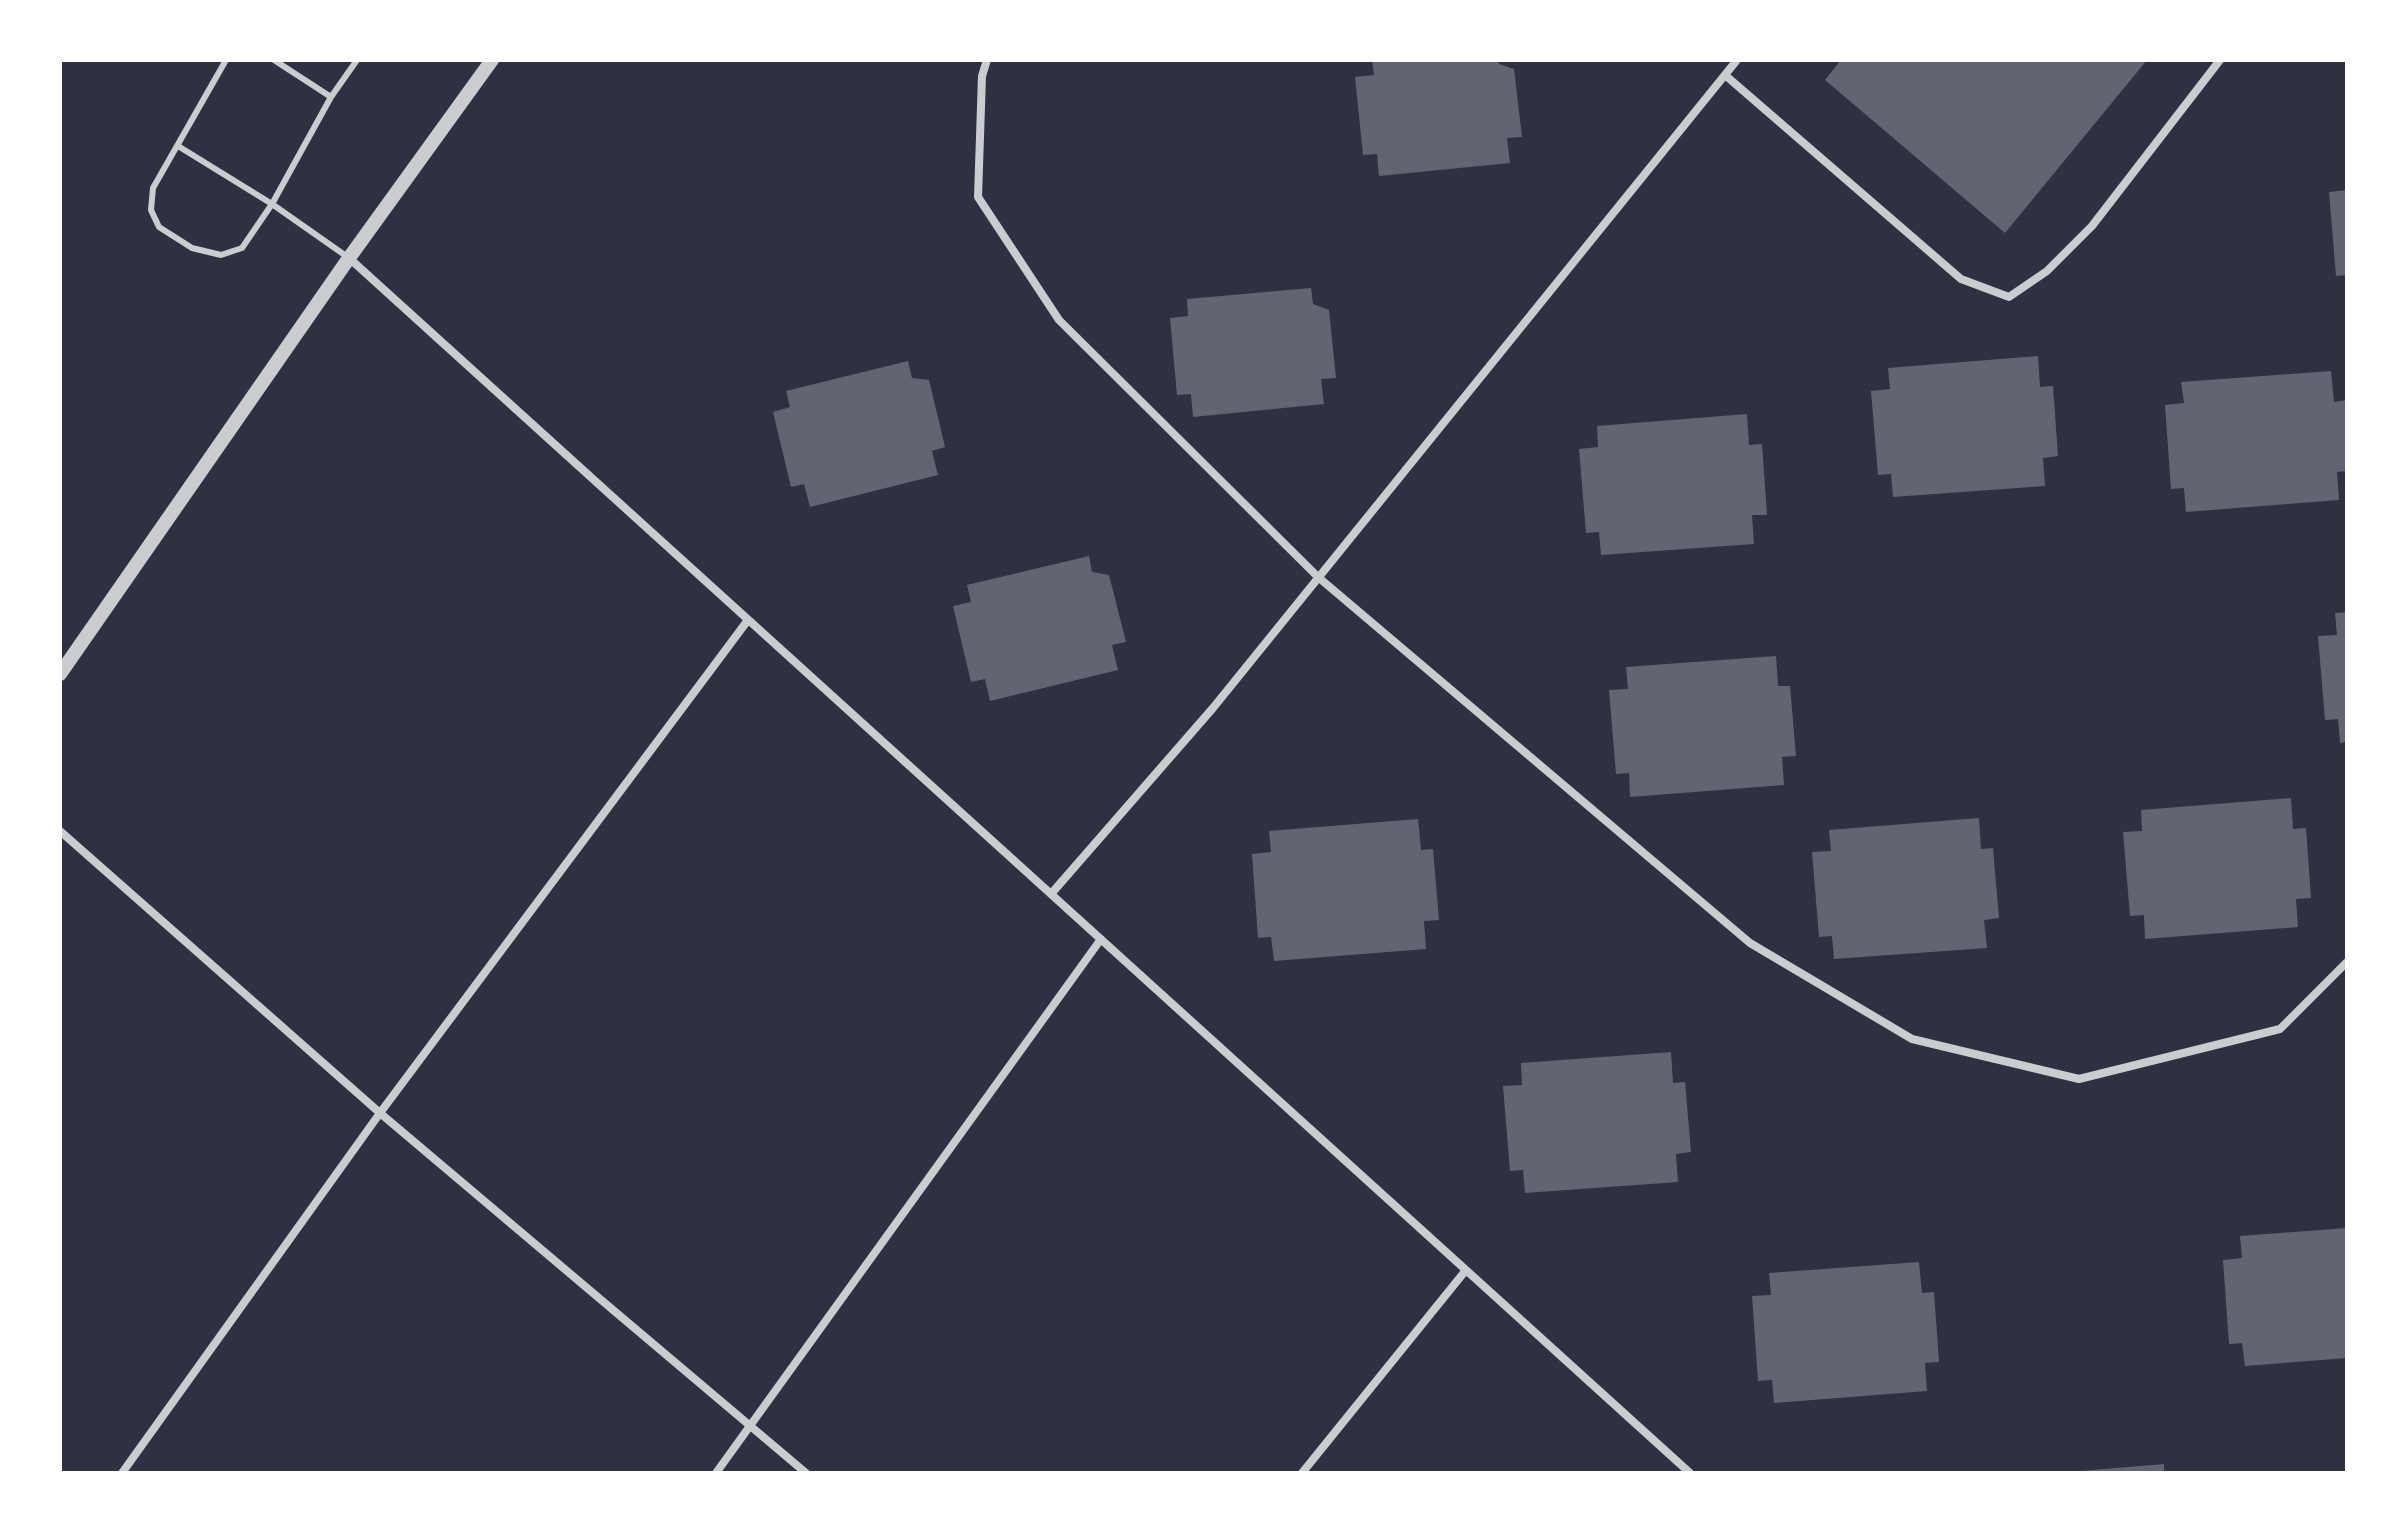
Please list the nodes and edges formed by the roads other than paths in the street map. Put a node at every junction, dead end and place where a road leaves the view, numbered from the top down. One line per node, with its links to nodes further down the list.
1 (226, 60): 10 (lane)
2 (274, 60): 9 (lane)
3 (357, 60): 9 (lane)
4 (492, 60): 12 (street)
5 (987, 60): 13 (street)
6 (1737, 60): 8 (street)
7 (2220, 60): 8 (street)
8 (1725, 75): 13 (street)
9 (331, 97): 11 (lane)
10 (178, 146): 11 (lane); 11 (lane)
11 (272, 204): 12 (lane)
12 (349, 258): 14 (street); 15 (street)
13 (1318, 577): 17 (street); 19 (street)
14 (748, 620): 17 (street); 20 (street)
15 (60, 674)
16 (60, 831): 20 (street)
17 (1051, 894): 18 (street)
18 (1101, 939): 21 (street); 22 (street)
19 (2347, 962)
20 (380, 1113): 22 (street); 23 (street)
21 (1466, 1270): 26 (street); 27 (street)
22 (751, 1425): 24 (street); 25 (street)
23 (122, 1473)
24 (716, 1473)
25 (806, 1473)
26 (1302, 1473)
27 (1690, 1473)

